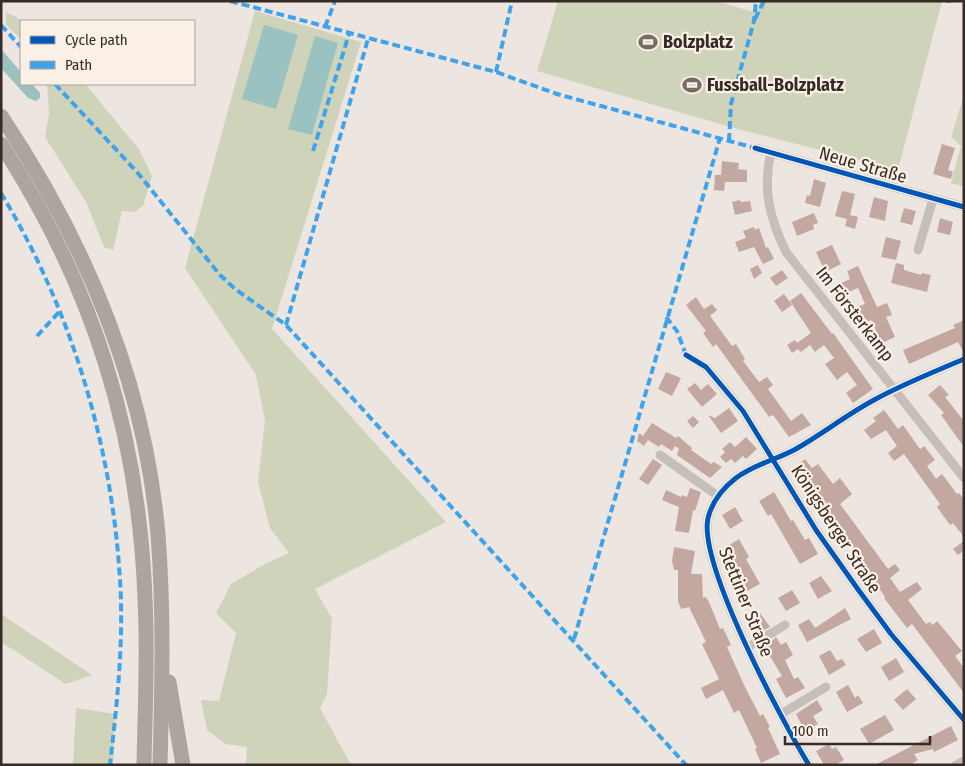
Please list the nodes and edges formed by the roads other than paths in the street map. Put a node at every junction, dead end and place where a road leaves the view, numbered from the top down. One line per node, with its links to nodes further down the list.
1 (1, 116): 16 (highway)
2 (1, 144): 22 (highway)
3 (755, 148): 4 (street, Neue Straße)
4 (771, 153): 5 (street, Neue Straße); 10 (street, Im Försterkamp)
5 (933, 199): 6 (street, Neue Straße); 7 (street)
6 (964, 207)
7 (918, 250)
8 (686, 356): 12 (street, Königsberger Straße)
9 (964, 359): 10 (street, Stettiner Straße)
10 (894, 390): 12 (street, Stettiner Straße); 13 (street, Im Försterkamp)
11 (660, 455): 14 (street)
12 (774, 459): 14 (street, Stettiner Straße); 20 (street, Königsberger Straße)
13 (964, 478)
14 (718, 496): 17 (street, Stettiner Straße)
15 (785, 625): 17 (street)
16 (163, 644): 23 (highway); 24 (highway)
17 (748, 646): 19 (street, Stettiner Straße)
18 (826, 687): 19 (street)
19 (781, 714): 25 (street, Stettiner Straße)
20 (964, 720)
21 (964, 761): 26 (street)
22 (144, 765)
23 (160, 765)
24 (183, 765)
25 (809, 765)
26 (956, 765)

